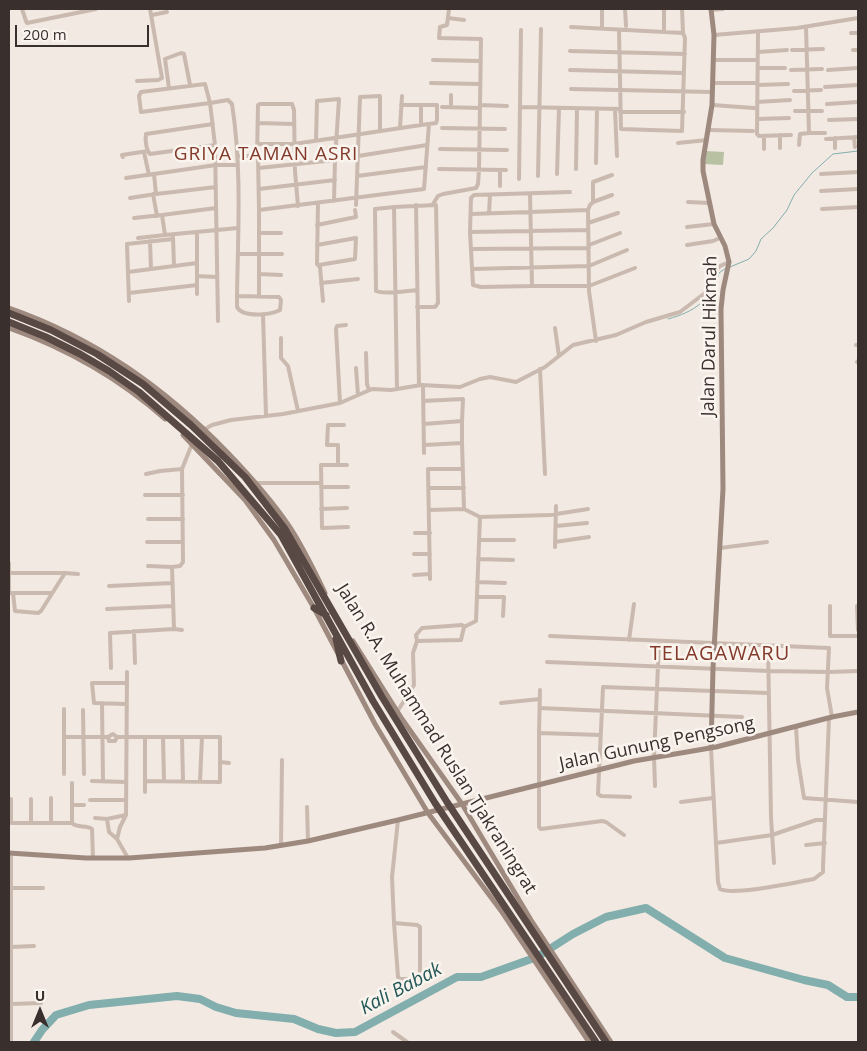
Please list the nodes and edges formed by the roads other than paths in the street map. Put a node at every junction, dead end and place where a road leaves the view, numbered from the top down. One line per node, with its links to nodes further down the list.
1 (22, 9): 14 (street)
2 (59, 9): 14 (street)
3 (96, 9): 14 (street)
4 (150, 9): 13 (street)
5 (449, 9): 15 (street)
6 (602, 9): 22 (street)
7 (626, 9): 18 (street)
8 (664, 9): 25 (street)
9 (682, 9): 26 (street)
10 (711, 9): 11 (street); 30 (street, Jalan Darul Hikmah)
11 (723, 9)
12 (167, 12): 13 (street)
13 (152, 15): 53 (street)
14 (60, 16)
15 (448, 18): 17 (street); 42 (street)
16 (858, 18): 20 (street)
17 (464, 20)
18 (626, 26)
19 (571, 27): 22 (street)
20 (806, 27): 27 (street); 31 (street)
21 (541, 29): 85 (street)
22 (602, 29): 24 (street)
23 (521, 30): 84 (street)
24 (619, 30): 25 (street); 36 (street)
25 (664, 32): 26 (street)
26 (683, 33): 38 (street)
27 (758, 33): 30 (street); 37 (street)
28 (851, 33): 29 (street)
29 (858, 33)
30 (714, 35): 40 (street, Jalan Darul Hikmah)
31 (806, 49): 32 (street); 37 (street); 46 (street)
32 (823, 49)
33 (853, 50): 34 (street)
34 (858, 50)
35 (570, 51): 36 (street)
36 (619, 51): 38 (street); 49 (street)
37 (758, 52): 43 (street)
38 (685, 54): 52 (street)
39 (433, 60): 42 (street)
40 (714, 60): 41 (street); 55 (street, Jalan Darul Hikmah)
41 (755, 60)
42 (480, 61): 56 (street)
43 (758, 68): 44 (street); 57 (street)
44 (785, 68)
45 (858, 68): 51 (street)
46 (807, 69): 47 (street); 50 (street); 67 (street)
47 (822, 69)
48 (570, 70): 49 (street)
49 (619, 70): 52 (street); 64 (street)
50 (791, 70)
51 (828, 70)
52 (684, 73): 68 (street)
53 (137, 81)
54 (431, 83): 56 (street)
55 (713, 83): 57 (street); 69 (street, Jalan Darul Hikmah)
56 (480, 84): 83 (street)
57 (756, 84): 58 (street); 73 (street)
58 (788, 84)
59 (190, 85): 62 (street); 62 (street); 75 (street)
60 (858, 85): 61 (street)
61 (825, 86)
62 (169, 88): 75 (street)
63 (571, 89): 64 (street)
64 (620, 90): 68 (street); 91 (street)
65 (821, 90): 67 (street)
66 (794, 91): 67 (street)
67 (808, 91): 93 (street)
68 (684, 92): 69 (street); 95 (street)
69 (712, 92): 79 (street, Jalan Darul Hikmah)
70 (451, 95): 82 (street)
71 (402, 96): 77 (street)
72 (790, 100): 73 (street)
73 (758, 102): 97 (street)
74 (858, 102): 76 (street)
75 (210, 103): 101 (street); 138 (street)
76 (827, 104)
77 (401, 105): 78 (street); 105 (street)
78 (421, 105): 103 (street); 104 (street)
79 (712, 105): 87 (street); 109 (street, Jalan Darul Hikmah)
80 (508, 106): 83 (street)
81 (442, 107): 82 (street)
82 (451, 107): 83 (street)
83 (480, 107): 107 (street)
84 (520, 107): 85 (street); 162 (street)
85 (539, 108): 86 (street); 160 (street)
86 (560, 108): 88 (street); 156 (street)
87 (754, 108)
88 (577, 109): 89 (street); 150 (street)
89 (597, 109): 90 (street); 143 (street)
90 (615, 109): 91 (street); 140 (street)
91 (620, 110): 95 (street); 95 (street)
92 (795, 111): 93 (street)
93 (809, 111): 94 (street); 113 (street)
94 (822, 111)
95 (684, 112)
96 (789, 118): 97 (street)
97 (757, 119): 117 (street)
98 (858, 119): 99 (street)
99 (829, 120)
100 (258, 123): 102 (street); 102 (street); 125 (street)
101 (213, 124): 127 (street); 137 (street)
102 (294, 124): 126 (street)
103 (429, 124): 104 (street); 129 (street)
104 (421, 125): 105 (street)
105 (400, 128): 110 (street)
106 (442, 128): 107 (street)
107 (480, 129): 108 (street); 134 (street)
108 (505, 129)
109 (709, 130): 111 (street); 122 (street, Jalan Darul Hikmah)
110 (380, 131): 114 (street); 114 (street)
111 (753, 131)
112 (824, 132): 113 (street)
113 (809, 133): 128 (street)
114 (358, 135): 119 (street); 139 (street)
115 (780, 135): 116 (street); 117 (street); 132 (street)
116 (791, 135)
117 (764, 136): 135 (street)
118 (856, 137): 120 (street); 130 (street)
119 (337, 138): 123 (street); 123 (street); 142 (street)
120 (836, 138): 121 (street); 133 (street)
121 (826, 139)
122 (707, 140): 124 (street); 181 (street, Jalan Darul Hikmah)
123 (316, 141): 126 (street)
124 (678, 142)
125 (257, 144): 126 (street); 141 (street)
126 (294, 144): 146 (street)
127 (215, 145): 137 (street); 144 (street)
128 (800, 145)
129 (427, 146): 139 (street); 147 (street)
130 (855, 147)
131 (440, 148): 134 (street)
132 (780, 148)
133 (835, 148)
134 (479, 149): 136 (street); 151 (street)
135 (764, 149)
136 (507, 150)
137 (146, 153): 155 (street)
138 (238, 156): 141 (street); 145 (street)
139 (358, 156): 159 (street)
140 (617, 156)
141 (257, 157): 148 (street)
142 (335, 160): 146 (street); 163 (street)
143 (596, 162)
144 (216, 165): 145 (street); 155 (street); 165 (street)
145 (238, 165): 204 (street)
146 (295, 165): 148 (street); 164 (street)
147 (426, 167): 159 (street); 176 (street)
148 (258, 168): 167 (street)
149 (439, 169): 151 (street)
150 (576, 169)
151 (479, 170): 152 (street); 182 (street)
152 (500, 170): 153 (street); 166 (street)
153 (506, 170)
154 (858, 172): 157 (street)
155 (151, 174): 161 (street); 171 (street)
156 (557, 174)
157 (820, 174)
158 (612, 175): 178 (street)
159 (357, 176): 176 (street)
160 (538, 176)
161 (126, 178)
162 (519, 179)
163 (335, 180): 164 (street); 177 (street)
164 (296, 184): 167 (street); 184 (street)
165 (216, 186): 171 (street); 188 (street)
166 (500, 186)
167 (259, 189): 190 (street)
168 (858, 189): 169 (street)
169 (821, 191)
170 (570, 192): 172 (street)
171 (154, 194): 175 (street); 198 (street)
172 (530, 194): 173 (street); 193 (street)
173 (490, 195): 194 (street); 196 (street)
174 (612, 196): 178 (street)
175 (130, 198)
176 (356, 198): 177 (street); 183 (street)
177 (334, 201): 180 (street)
178 (593, 202): 192 (street)
179 (688, 202): 181 (street)
180 (318, 203): 184 (street); 202 (street)
181 (710, 203): 201 (street, Jalan Darul Hikmah)
182 (433, 204): 185 (street); 254 (street)
183 (356, 205)
184 (298, 206): 190 (street)
185 (416, 206): 186 (street); 246 (street)
186 (394, 207): 247 (street); 247 (street)
187 (858, 207): 189 (street)
188 (216, 208): 197 (street); 205 (street)
189 (822, 209)
190 (259, 210): 210 (street)
191 (356, 210): 202 (street)
192 (588, 210): 193 (street); 200 (street)
193 (531, 212): 194 (street); 207 (street)
194 (489, 213): 196 (street)
195 (618, 213): 200 (street)
196 (471, 214): 209 (street)
197 (162, 215): 198 (street); 213 (street)
198 (157, 216): 199 (street)
199 (134, 218)
200 (588, 223): 206 (street)
201 (714, 224): 203 (street); 216 (street, Jalan Darul Hikmah)
202 (317, 225): 218 (street)
203 (688, 227)
204 (238, 228): 205 (street); 224 (street)
205 (216, 229): 208 (street); 240 (street)
206 (588, 230): 207 (street); 220 (street)
207 (531, 231): 209 (street); 222 (street)
208 (197, 232): 214 (street); 227 (street)
209 (470, 232): 221 (street)
210 (260, 233): 211 (street); 225 (street)
211 (281, 233)
212 (620, 233): 220 (street)
213 (165, 236): 214 (street); 215 (street)
214 (173, 237): 217 (street); 230 (street)
215 (138, 238)
216 (720, 238): 219 (street); 229 (street, Jalan Darul Hikmah)
217 (150, 242): 234 (street); 236 (street)
218 (317, 245): 228 (street); 228 (street)
219 (687, 246)
220 (589, 247): 222 (street); 231 (street)
221 (471, 249): 222 (street); 235 (street)
222 (531, 249): 232 (street)
223 (627, 250): 231 (street)
224 (238, 254): 225 (street); 250 (street)
225 (259, 254): 226 (street); 237 (street)
226 (282, 254)
227 (197, 263): 230 (street); 239 (street)
228 (318, 265): 242 (street)
229 (729, 265): 264 (street); 319 (street, Jalan Darul Hikmah)
230 (174, 266): 234 (street)
231 (589, 266): 232 (street); 245 (street)
232 (531, 267): 235 (street); 244 (street)
233 (635, 268): 245 (street)
234 (151, 269): 236 (street)
235 (472, 269): 244 (street)
236 (128, 272): 248 (street)
237 (259, 274): 238 (street); 251 (street)
238 (281, 275)
239 (197, 276): 240 (street); 243 (street)
240 (217, 277): 258 (street)
241 (358, 279): 242 (street)
242 (322, 283): 253 (street)
243 (197, 285): 248 (street); 249 (street)
244 (532, 286): 245 (street)
245 (589, 286): 264 (street)
246 (417, 290): 247 (street); 254 (street)
247 (396, 291): 270 (street)
248 (129, 293): 252 (street)
249 (197, 294)
250 (237, 296): 251 (street); 257 (street)
251 (259, 296): 257 (street)
252 (129, 301)
253 (322, 301)
254 (417, 307): 269 (street)
255 (9, 308): 280 (street, Jalan R.A. Muhammad Ruslan Tjakraningrat)
256 (9, 313): 340 (highway, Jalan R.A. Muhammad Ruslan Tjakraningrat)
257 (263, 314): 276 (street)
258 (218, 321)
259 (9, 322): 346 (highway, Jalan R.A. Muhammad Ruslan Tjakraningrat)
260 (346, 325): 274 (street)
261 (9, 328): 282 (street, Jalan R.A. Muhammad Ruslan Tjakraningrat)
262 (555, 328): 266 (street)
263 (281, 338): 275 (street)
264 (596, 341): 266 (street)
265 (366, 353): 271 (street)
266 (559, 356): 268 (street)
267 (356, 368): 272 (street)
268 (540, 369): 269 (street); 290 (street)
269 (421, 385): 270 (street); 273 (street)
270 (397, 389): 271 (street)
271 (369, 390): 272 (street)
272 (358, 395): 274 (street)
273 (423, 402): 277 (street); 278 (street)
274 (340, 404): 275 (street)
275 (298, 412): 276 (street)
276 (266, 416): 280 (street)
277 (462, 421): 278 (street); 281 (street)
278 (424, 424): 283 (street)
279 (344, 425): 285 (street)
280 (205, 429): 291 (street, Jalan R.A. Muhammad Ruslan Tjakraningrat)
281 (462, 443): 283 (street); 288 (street)
282 (192, 444): 287 (street); 344 (street, Jalan R.A. Muhammad Ruslan Tjakraningrat)
283 (424, 445): 284 (street)
284 (424, 453)
285 (338, 465): 286 (street); 292 (street)
286 (347, 465)
287 (182, 469): 289 (street); 297 (street)
288 (463, 469): 294 (street); 295 (street)
289 (146, 474)
290 (545, 474)
291 (256, 483): 292 (street); 335 (street, Jalan R.A. Muhammad Ruslan Tjakraningrat)
292 (321, 485): 293 (street); 300 (street)
293 (348, 487)
294 (429, 488): 295 (street); 303 (street)
295 (464, 488): 301 (street)
296 (145, 495): 297 (street)
297 (183, 495): 307 (street)
298 (556, 506): 304 (street)
299 (347, 508): 300 (street)
300 (322, 509): 310 (street)
301 (464, 509): 303 (street); 305 (street)
302 (588, 509): 304 (street)
303 (429, 510): 312 (street)
304 (556, 514): 305 (street); 309 (street)
305 (480, 517): 314 (street)
306 (148, 519): 307 (street)
307 (183, 519): 317 (street)
308 (586, 523): 309 (street)
309 (556, 526): 313 (street)
310 (348, 527)
311 (415, 533): 312 (street)
312 (430, 533): 321 (street)
313 (589, 537)
314 (479, 540): 315 (street); 322 (street)
315 (514, 540)
316 (147, 542): 317 (street)
317 (183, 542): 326 (street)
318 (767, 542): 319 (street)
319 (720, 548): 361 (street, Jalan Darul Hikmah)
320 (414, 554): 321 (street)
321 (430, 554): 330 (street)
322 (478, 559): 323 (street); 331 (street)
323 (513, 560)
324 (9, 563): 327 (street)
325 (148, 566): 326 (street)
326 (172, 567): 332 (street)
327 (9, 572): 328 (street); 336 (street)
328 (65, 573): 329 (street); 337 (street)
329 (78, 574)
330 (414, 575)
331 (478, 582): 333 (street); 338 (street)
332 (172, 583): 334 (street); 341 (street)
333 (505, 583)
334 (109, 586)
335 (324, 591): 340 (highway); 357 (street, Jalan R.A. Muhammad Ruslan Tjakraningrat)
336 (10, 593): 337 (street); 337 (street)
337 (52, 593)
338 (477, 597): 347 (street); 349 (street)
339 (634, 604): 358 (street)
340 (328, 605): 348 (highway, Jalan R.A. Muhammad Ruslan Tjakraningrat)
341 (173, 606): 345 (street); 350 (street)
342 (830, 606): 356 (street)
343 (857, 606): 352 (street)
344 (314, 608): 346 (highway); 363 (street, Jalan R.A. Muhammad Ruslan Tjakraningrat)
345 (107, 609)
346 (326, 616): 354 (highway, Jalan R.A. Muhammad Ruslan Tjakraningrat)
347 (503, 616)
348 (341, 625): 357 (highway); 460 (highway, Jalan R.A. Muhammad Ruslan Tjakraningrat)
349 (464, 627): 359 (street); 359 (street)
350 (174, 629): 351 (street); 353 (street)
351 (182, 630)
352 (858, 630)
353 (134, 631): 365 (street); 367 (street)
354 (335, 632): 363 (highway); 463 (highway, Jalan R.A. Muhammad Ruslan Tjakraningrat)
355 (550, 636): 358 (street)
356 (858, 636)
357 (350, 637): 386 (street, Jalan R.A. Muhammad Ruslan Tjakraningrat)
358 (629, 640): 360 (street)
359 (417, 641): 386 (street)
360 (660, 642): 361 (street); 366 (street)
361 (714, 642): 362 (street); 368 (street, Jalan Darul Hikmah)
362 (768, 645): 369 (street); 372 (street)
363 (341, 661): 437 (street, Jalan R.A. Muhammad Ruslan Tjakraningrat)
364 (547, 662): 366 (street)
365 (135, 663)
366 (658, 666): 368 (street); 374 (street)
367 (111, 668)
368 (713, 668): 369 (street); 376 (street, Jalan Darul Hikmah)
369 (768, 671): 372 (street); 377 (street)
370 (858, 671): 372 (street)
371 (127, 672): 373 (street)
372 (829, 672): 391 (street)
373 (126, 683): 379 (street); 381 (street)
374 (657, 689): 376 (street); 385 (street); 388 (street)
375 (540, 690): 378 (street)
376 (712, 692): 377 (street); 389 (street, Jalan Darul Hikmah)
377 (768, 693): 395 (street)
378 (540, 700): 380 (street); 382 (street)
379 (102, 703): 381 (street); 398 (street)
380 (501, 703)
381 (126, 704): 399 (street)
382 (540, 708): 385 (street); 393 (street)
383 (64, 709): 396 (street)
384 (83, 710): 397 (street)
385 (601, 710): 388 (street); 394 (street)
386 (397, 712): 433 (street, Jalan R.A. Muhammad Ruslan Tjakraningrat)
387 (858, 712): 391 (street, Jalan Gunung Pengsong)
388 (656, 713): 389 (street); 405 (street)
389 (712, 716): 390 (street); 404 (street, Jalan Darul Hikmah)
390 (742, 717)
391 (830, 718): 392 (street, Jalan Gunung Pengsong); 430 (street)
392 (796, 727): 395 (street, Jalan Gunung Pengsong); 430 (street)
393 (539, 733): 394 (street); 420 (street)
394 (600, 734): 409 (street)
395 (770, 734): 404 (street, Jalan Gunung Pengsong); 447 (street)
396 (64, 737): 397 (street); 410 (street)
397 (83, 737): 398 (street); 411 (street)
398 (105, 737): 399 (street); 413 (street)
399 (126, 737): 400 (street); 418 (street)
400 (145, 737): 401 (street); 414 (street)
401 (163, 737): 402 (street); 415 (street)
402 (182, 737): 403 (street); 416 (street)
403 (202, 737): 407 (street); 417 (street)
404 (711, 748): 405 (street, Jalan Gunung Pengsong); 425 (street)
405 (654, 757): 409 (street, Jalan Gunung Pengsong); 421 (street)
406 (282, 760): 452 (street)
407 (220, 762): 408 (street); 417 (street)
408 (229, 763)
409 (598, 769): 420 (street, Jalan Gunung Pengsong); 423 (street)
410 (64, 774)
411 (84, 774)
412 (92, 781): 413 (street)
413 (103, 781): 418 (street)
414 (145, 781): 415 (street); 422 (street)
415 (164, 781): 416 (street)
416 (183, 781): 417 (street)
417 (200, 781)
418 (126, 782): 429 (street)
419 (72, 783): 434 (street)
420 (540, 784): 433 (street, Jalan Gunung Pengsong); 446 (street)
421 (655, 786)
422 (145, 792)
423 (630, 797)
424 (51, 798): 444 (street)
425 (714, 798): 431 (street); 450 (street)
426 (31, 799): 443 (street)
427 (11, 800): 443 (street)
428 (90, 800): 429 (street)
429 (126, 800): 438 (street)
430 (826, 800): 432 (street); 442 (street)
431 (681, 802)
432 (858, 802)
433 (462, 804): 437 (street, Jalan Gunung Pengsong); 460 (street, Jalan R.A. Muhammad Ruslan Tjakraningrat)
434 (72, 805): 435 (street); 445 (street)
435 (84, 805)
436 (306, 808): 449 (street)
437 (428, 812): 441 (street, Jalan Gunung Pengsong); 463 (street, Jalan R.A. Muhammad Ruslan Tjakraningrat)
438 (126, 815): 440 (street); 448 (street)
439 (95, 818): 440 (street)
440 (107, 819): 448 (street)
441 (398, 820): 449 (street, Jalan Gunung Pengsong); 461 (street)
442 (824, 820): 447 (street); 451 (street)
443 (31, 823): 444 (street)
444 (51, 823): 445 (street)
445 (72, 823): 455 (street)
446 (624, 835)
447 (772, 835): 450 (street); 457 (street)
448 (117, 839): 456 (street)
449 (308, 841): 452 (street, Jalan Gunung Pengsong)
450 (716, 843): 451 (street)
451 (824, 843): 453 (street)
452 (281, 845): 456 (street, Jalan Gunung Pengsong)
453 (806, 845)
454 (10, 854): 455 (street, Jalan Gunung Pengsong); 458 (street)
455 (92, 858): 456 (street, Jalan Gunung Pengsong)
456 (128, 858)
457 (774, 863)
458 (10, 888): 459 (street); 462 (street)
459 (43, 888)
460 (529, 922): 470 (highway, Jalan R.A. Muhammad Ruslan Tjakraningrat)
461 (394, 923): 461 (street)
462 (10, 928): 465 (street)
463 (518, 931): 467 (highway, Jalan R.A. Muhammad Ruslan Tjakraningrat)
464 (34, 946): 465 (street)
465 (11, 947): 466 (street)
466 (10, 984): 469 (street)
467 (564, 1000): 475 (street, Jalan R.A. Muhammad Ruslan Tjakraningrat); 476 (highway, Jalan R.A. Muhammad Ruslan Tjakraningrat)
468 (42, 1003): 469 (street)
469 (11, 1004): 471 (street)
470 (589, 1013): 477 (highway, Jalan R.A. Muhammad Ruslan Tjakraningrat); 478 (street, Jalan R.A. Muhammad Ruslan Tjakraningrat)
471 (10, 1023): 473 (street)
472 (394, 1032): 474 (street)
473 (11, 1042)
474 (407, 1042)
475 (589, 1042)
476 (596, 1042)
477 (606, 1042)
478 (611, 1042)

